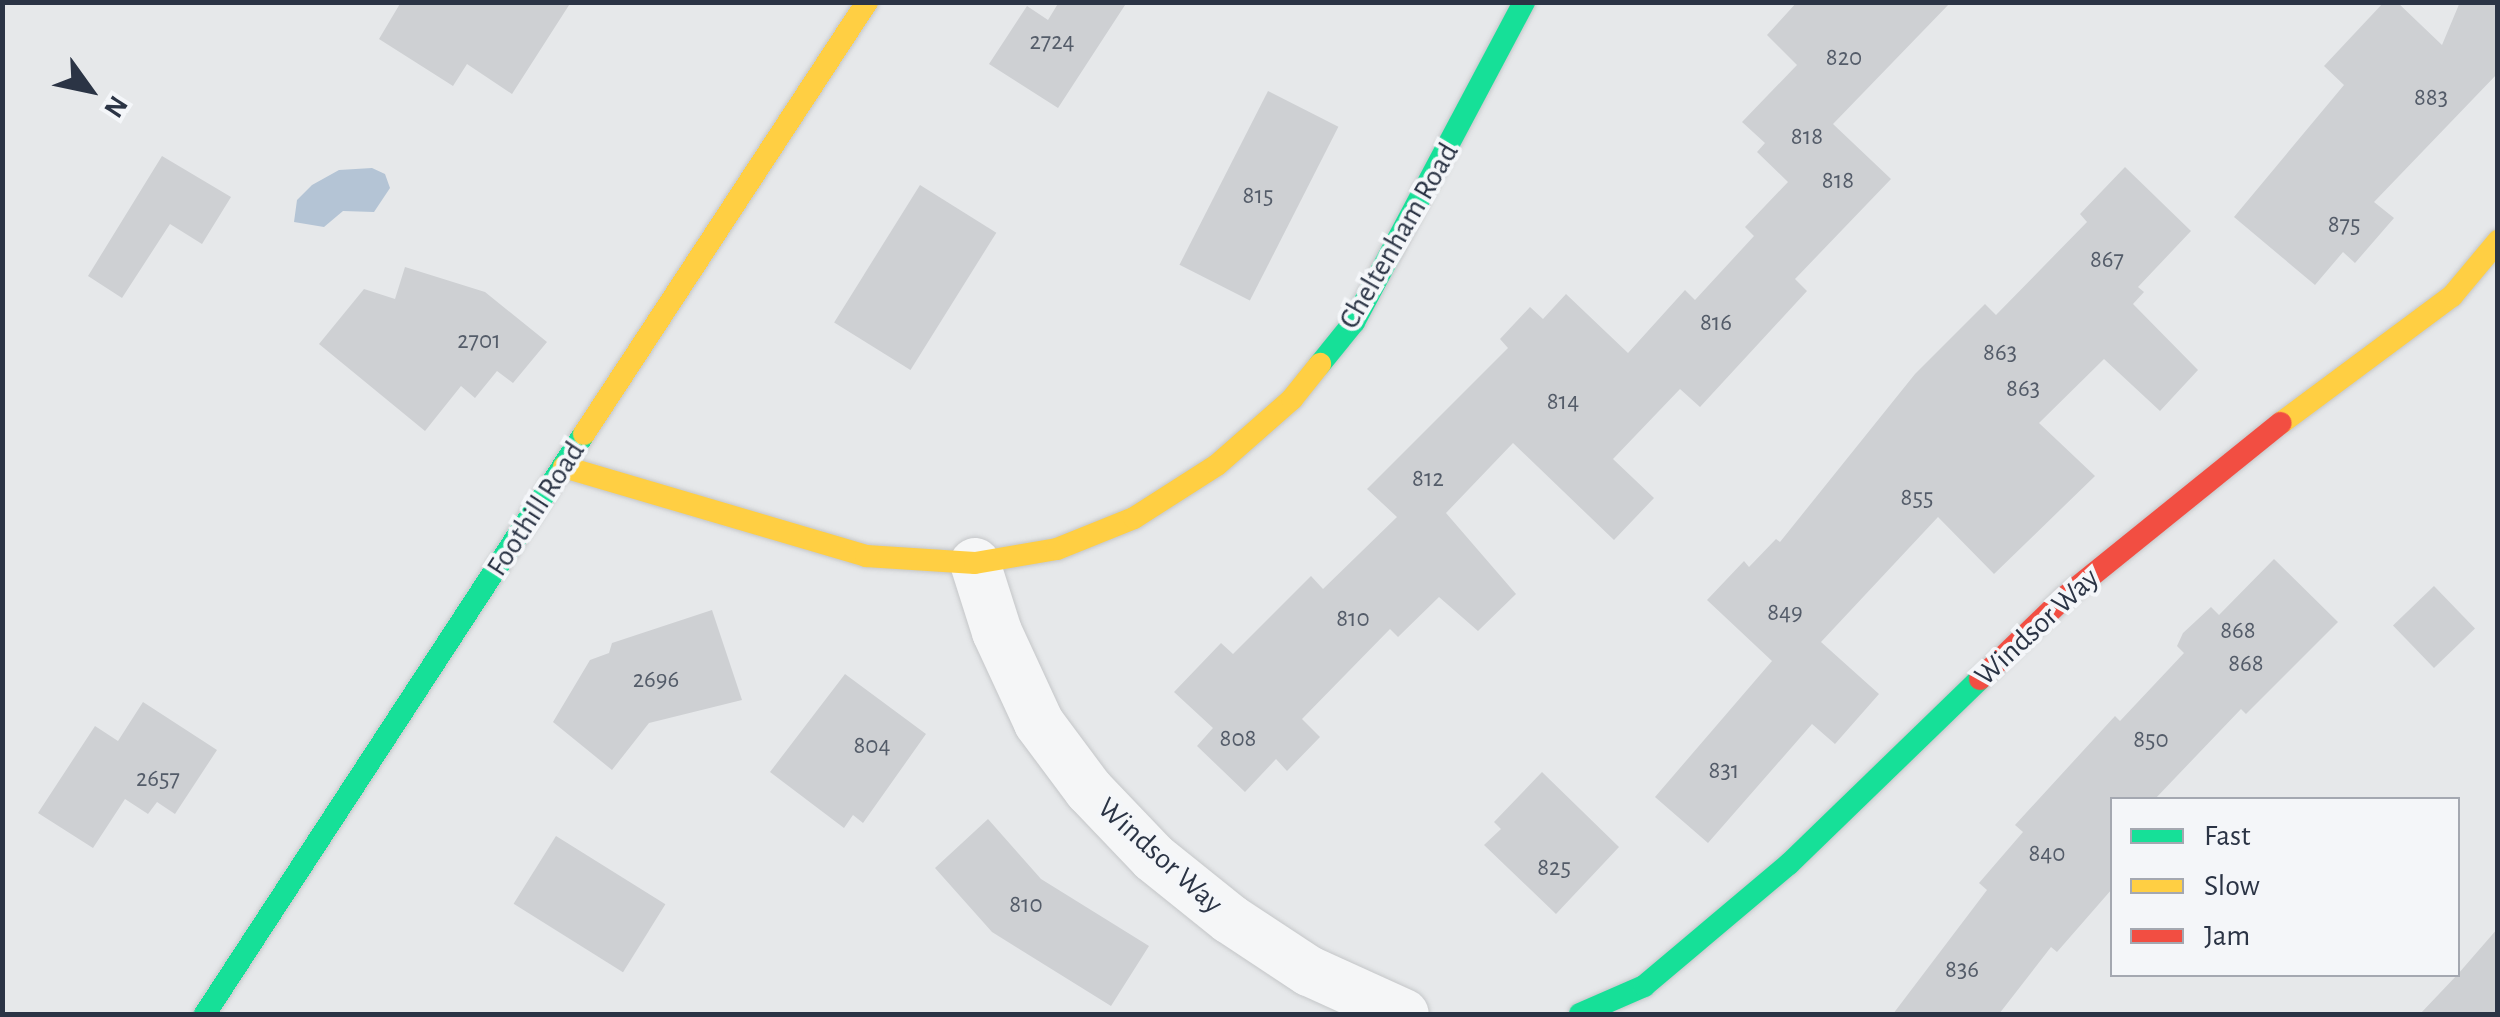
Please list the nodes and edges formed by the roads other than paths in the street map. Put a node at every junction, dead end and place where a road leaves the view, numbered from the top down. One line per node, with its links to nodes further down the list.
1 (867, 2): 4 (street, Foothill Road)
2 (1524, 2): 5 (street, Cheltenham Road)
3 (2498, 241): 8 (street, Windsor Way)
4 (564, 467): 5 (street, Cheltenham Road); 6 (street, Foothill Road)
5 (975, 563): 7 (street, Windsor Way)
6 (206, 1014)
7 (1404, 1014)
8 (1580, 1014)

